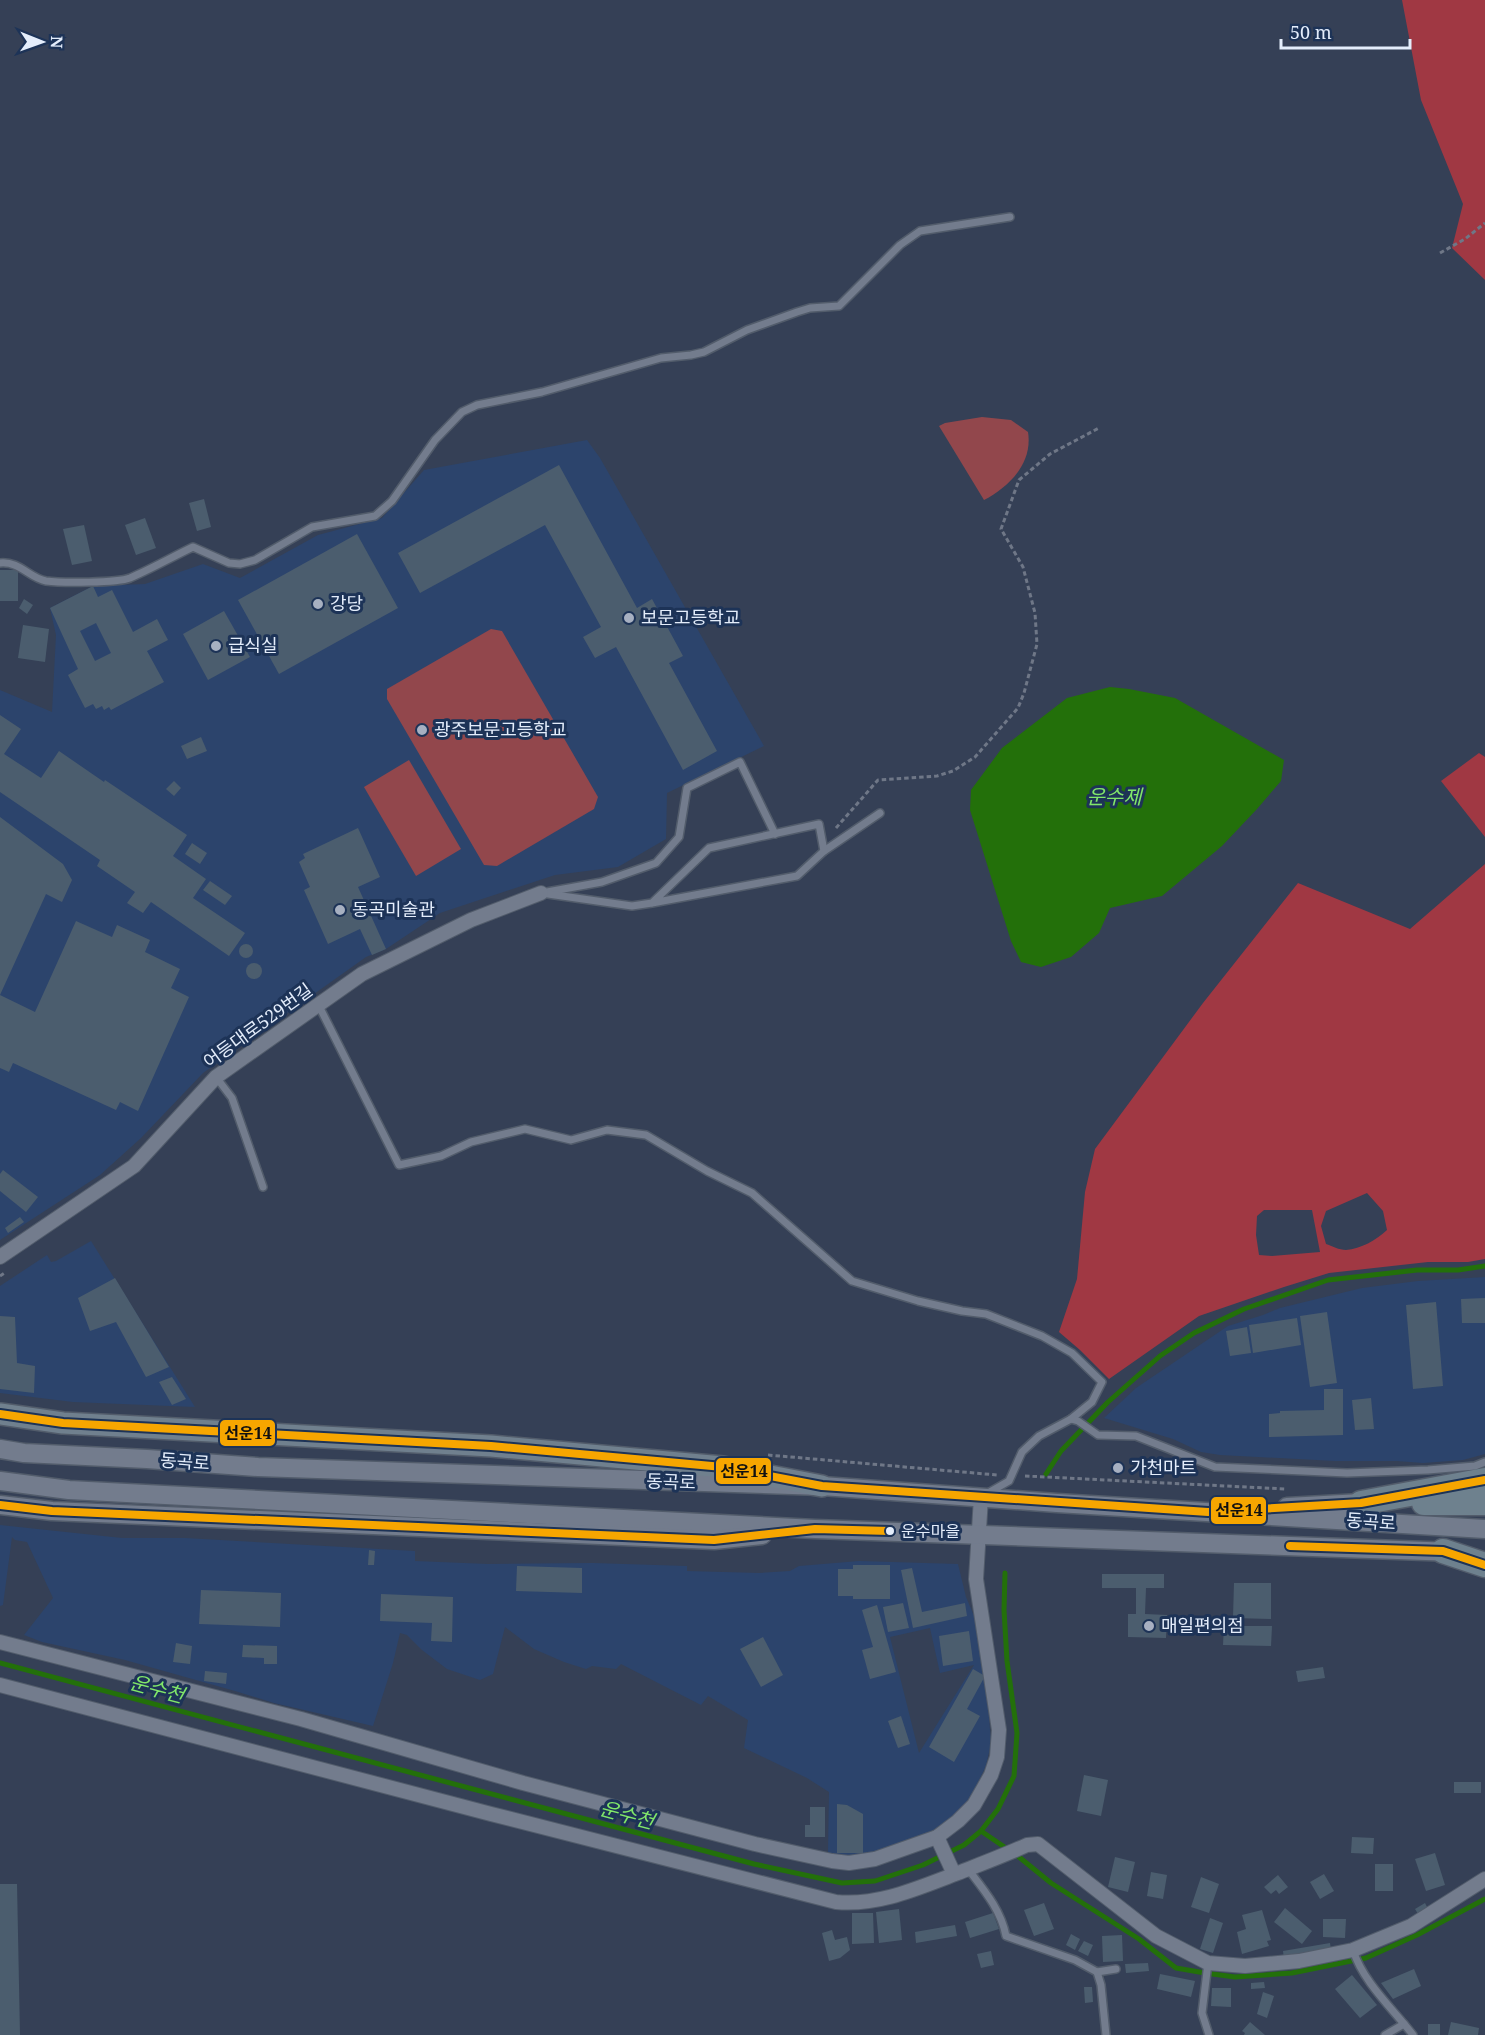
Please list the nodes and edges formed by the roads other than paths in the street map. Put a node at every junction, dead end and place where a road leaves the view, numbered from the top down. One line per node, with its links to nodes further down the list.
1 (1010, 217): 2 (lane)
2 (0, 563)
3 (880, 813): 5 (lane)
4 (775, 834): 5 (lane); 6 (lane); 7 (lane)
5 (824, 851): 7 (lane)
6 (541, 893): 7 (lane); 8 (street, 어등대로529번길)
7 (652, 903)
8 (318, 1004): 9 (street, 어등대로529번길); 13 (lane)
9 (216, 1077): 10 (lane); 11 (street, 어등대로529번길)
10 (263, 1187)
11 (0, 1257)
12 (0, 1414): 18 (main road)
13 (1075, 1420): 15 (lane); 19 (lane)
14 (0, 1449): 18 (main road, 동곡로)
15 (1485, 1462)
16 (1485, 1480): 20 (highway)
17 (0, 1481): 24 (main road, 동곡로)
18 (822, 1486): 19 (main road, 동곡로)
19 (981, 1497): 23 (main road, 동곡로); 26 (street)
20 (1361, 1503): 21 (highway); 23 (main road)
21 (1485, 1503)
22 (0, 1505): 24 (main road)
23 (1208, 1512): 25 (main road, 동곡로)
24 (815, 1529): 26 (main road, 동곡로)
25 (1485, 1529)
26 (980, 1534): 27 (main road, 동곡로); 32 (street)
27 (1443, 1551): 28 (main road, 동곡로); 29 (highway)
28 (1485, 1554)
29 (1485, 1565)
30 (0, 1642): 32 (street)
31 (0, 1685): 34 (street)
32 (938, 1840): 34 (street)
33 (968, 1869): 34 (street); 37 (street); 39 (lane)
34 (953, 1871)
35 (1485, 1879): 36 (street)
36 (1354, 1953): 37 (street); 40 (lane)
37 (1207, 1965): 42 (lane)
38 (1116, 1969): 39 (lane)
39 (1097, 1972): 41 (lane)
40 (1404, 2024): 43 (lane); 44 (lane)
41 (1106, 2035)
42 (1209, 2035)
43 (1385, 2035)
44 (1413, 2035)

